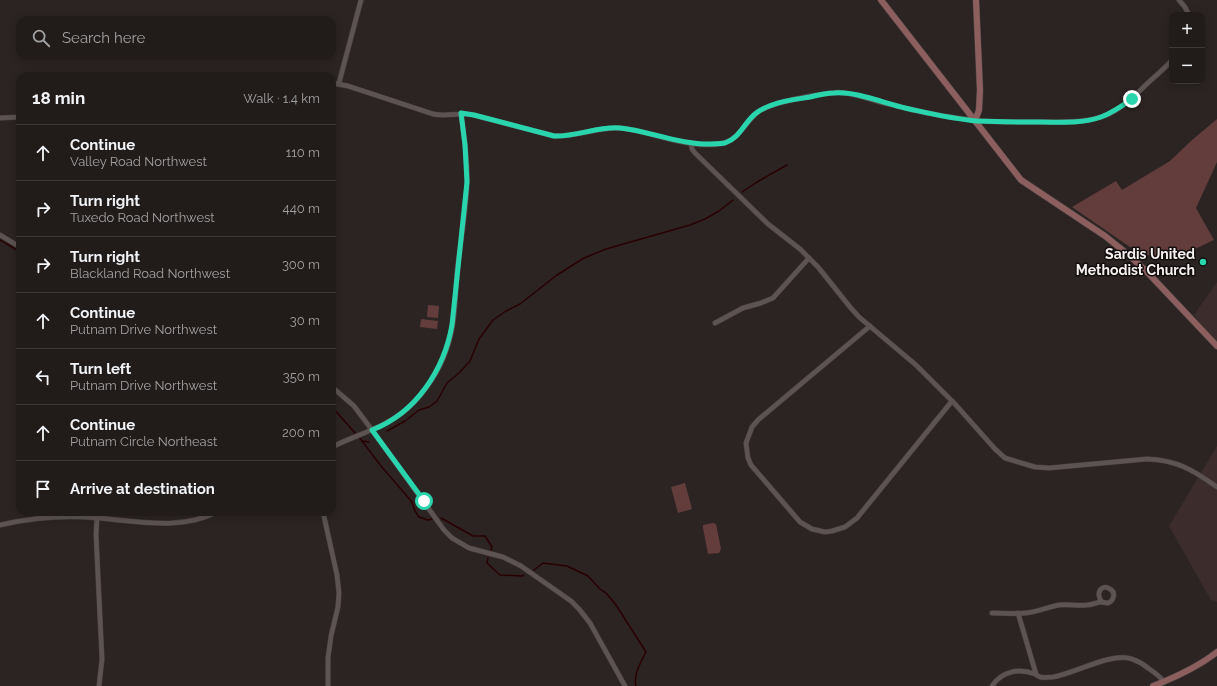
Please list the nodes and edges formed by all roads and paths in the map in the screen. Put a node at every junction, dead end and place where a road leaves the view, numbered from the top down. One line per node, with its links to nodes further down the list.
1 (361, 0): 7 (street)
2 (882, 0): 11 (street)
3 (976, 0): 11 (street)
4 (1179, 0): 5 (street)
5 (1188, 12)
6 (1169, 63): 11 (street)
7 (339, 83): 8 (street)
8 (461, 113): 12 (street); 21 (street)
9 (16, 117): 10 (street)
10 (0, 118)
11 (975, 121): 12 (street); 18 (street)
12 (691, 143): 15 (street)
13 (0, 235): 14 (street)
14 (16, 245)
15 (809, 258): 16 (street); 17 (street)
16 (715, 323)
17 (870, 326): 20 (street); 20 (street)
18 (1217, 346)
19 (336, 390): 21 (street)
20 (952, 401): 23 (street)
21 (372, 430): 22 (street); 36 (street)
22 (336, 445)
23 (1217, 488)
24 (206, 516): 26 (street)
25 (324, 516): 35 (street)
26 (97, 518): 27 (street); 34 (street)
27 (0, 525)
28 (1102, 602): 30 (street)
29 (992, 613): 30 (street)
30 (1018, 613): 32 (street)
31 (1217, 652): 33 (street)
32 (1036, 674): 33 (street); 37 (street)
33 (1164, 682): 38 (street)
34 (99, 686)
35 (328, 686)
36 (625, 686)
37 (992, 686)
38 (1153, 686)

